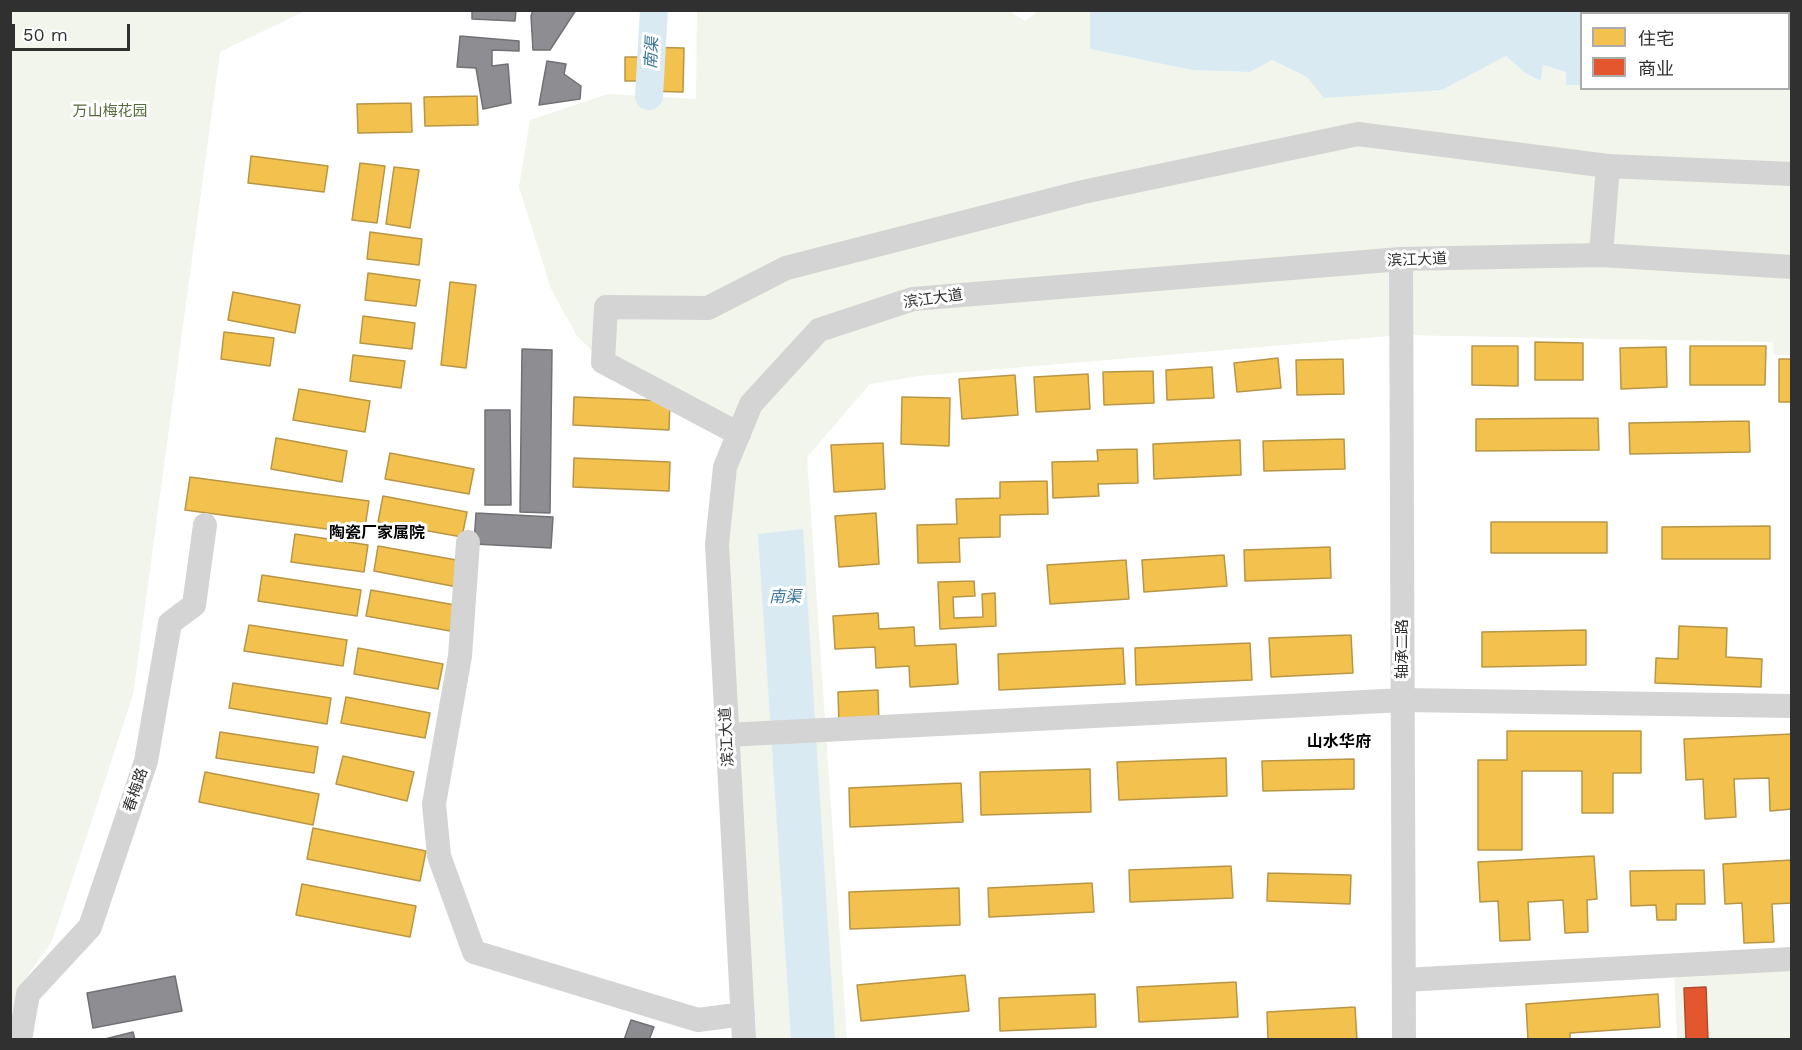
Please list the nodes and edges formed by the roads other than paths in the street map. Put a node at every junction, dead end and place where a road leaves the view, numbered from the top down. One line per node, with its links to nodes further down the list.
1 (1608, 166): 2 (street); 3 (street); 6 (street)
2 (1791, 174)
3 (1601, 255): 4 (street, 滨江大道); 5 (street, 滨江大道)
4 (1401, 259): 6 (street, 滨江大道); 9 (street, 轴承二路)
5 (1791, 267)
6 (738, 434): 11 (street, 滨江大道)
7 (205, 525): 15 (street, 春梅路)
8 (468, 542): 14 (street)
9 (1403, 700): 10 (street); 11 (street); 13 (street, 轴承二路)
10 (1791, 706)
11 (732, 735): 14 (street, 滨江大道)
12 (1791, 959): 13 (street)
13 (1404, 980): 17 (street, 轴承二路)
14 (743, 1014): 16 (street, 滨江大道)
15 (21, 1040)
16 (744, 1040)
17 (1404, 1040)

